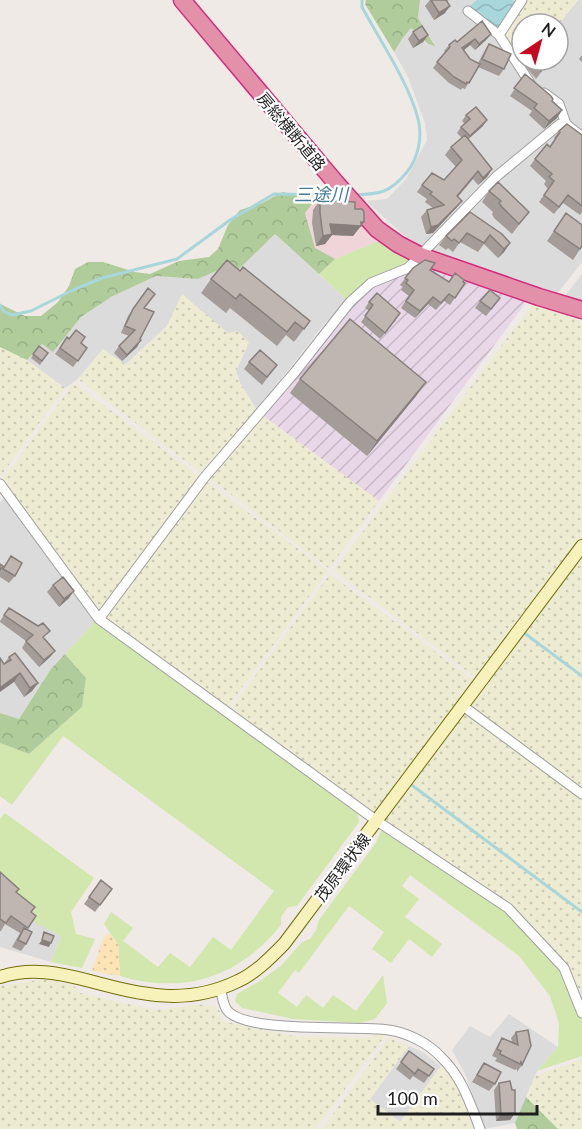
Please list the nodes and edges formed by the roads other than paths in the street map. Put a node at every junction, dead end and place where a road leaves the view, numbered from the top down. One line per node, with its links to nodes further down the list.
1 (182, 0): 7 (highway, 房総横断道路)
2 (522, 0): 4 (street)
3 (468, 11): 4 (street)
4 (499, 35): 5 (street)
5 (566, 124): 6 (street); 7 (street)
6 (582, 137)
7 (420, 256): 8 (highway, 房総横断道路); 11 (street)
8 (582, 310)
9 (0, 484): 11 (street)
10 (580, 554): 12 (main road, 茂原環状線)
11 (99, 619): 14 (street)
12 (463, 706): 13 (street); 14 (main road, 茂原環状線)
13 (582, 794)
14 (376, 821): 16 (main road, 茂原環状線); 17 (street)
15 (0, 977): 16 (main road, 茂原環状線)
16 (220, 988): 18 (street)
17 (582, 1013)
18 (480, 1129)

